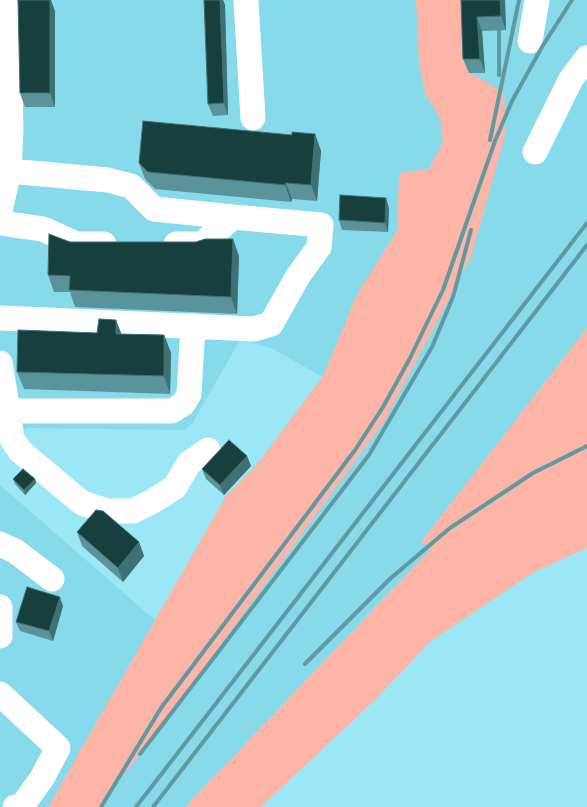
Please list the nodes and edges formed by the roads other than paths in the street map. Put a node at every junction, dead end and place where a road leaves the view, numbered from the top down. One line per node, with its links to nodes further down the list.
1 (8, 0): 5 (lane)
2 (246, 0): 7 (lane)
3 (537, 0): 4 (lane)
4 (530, 41)
5 (4, 46): 9 (lane)
6 (587, 58): 8 (lane)
7 (253, 118)
8 (536, 152)
9 (8, 171): 10 (lane); 11 (lane)
10 (0, 211)
11 (233, 217): 14 (lane); 16 (lane)
12 (0, 223): 13 (lane)
13 (125, 244)
14 (154, 244)
15 (0, 318): 16 (lane)
16 (193, 326): 18 (lane)
17 (0, 363): 18 (lane)
18 (8, 411): 19 (lane)
19 (208, 450)
20 (0, 544): 21 (lane)
21 (52, 579)
22 (0, 607): 23 (lane)
23 (0, 636)
24 (0, 694): 25 (lane)
25 (15, 807)

